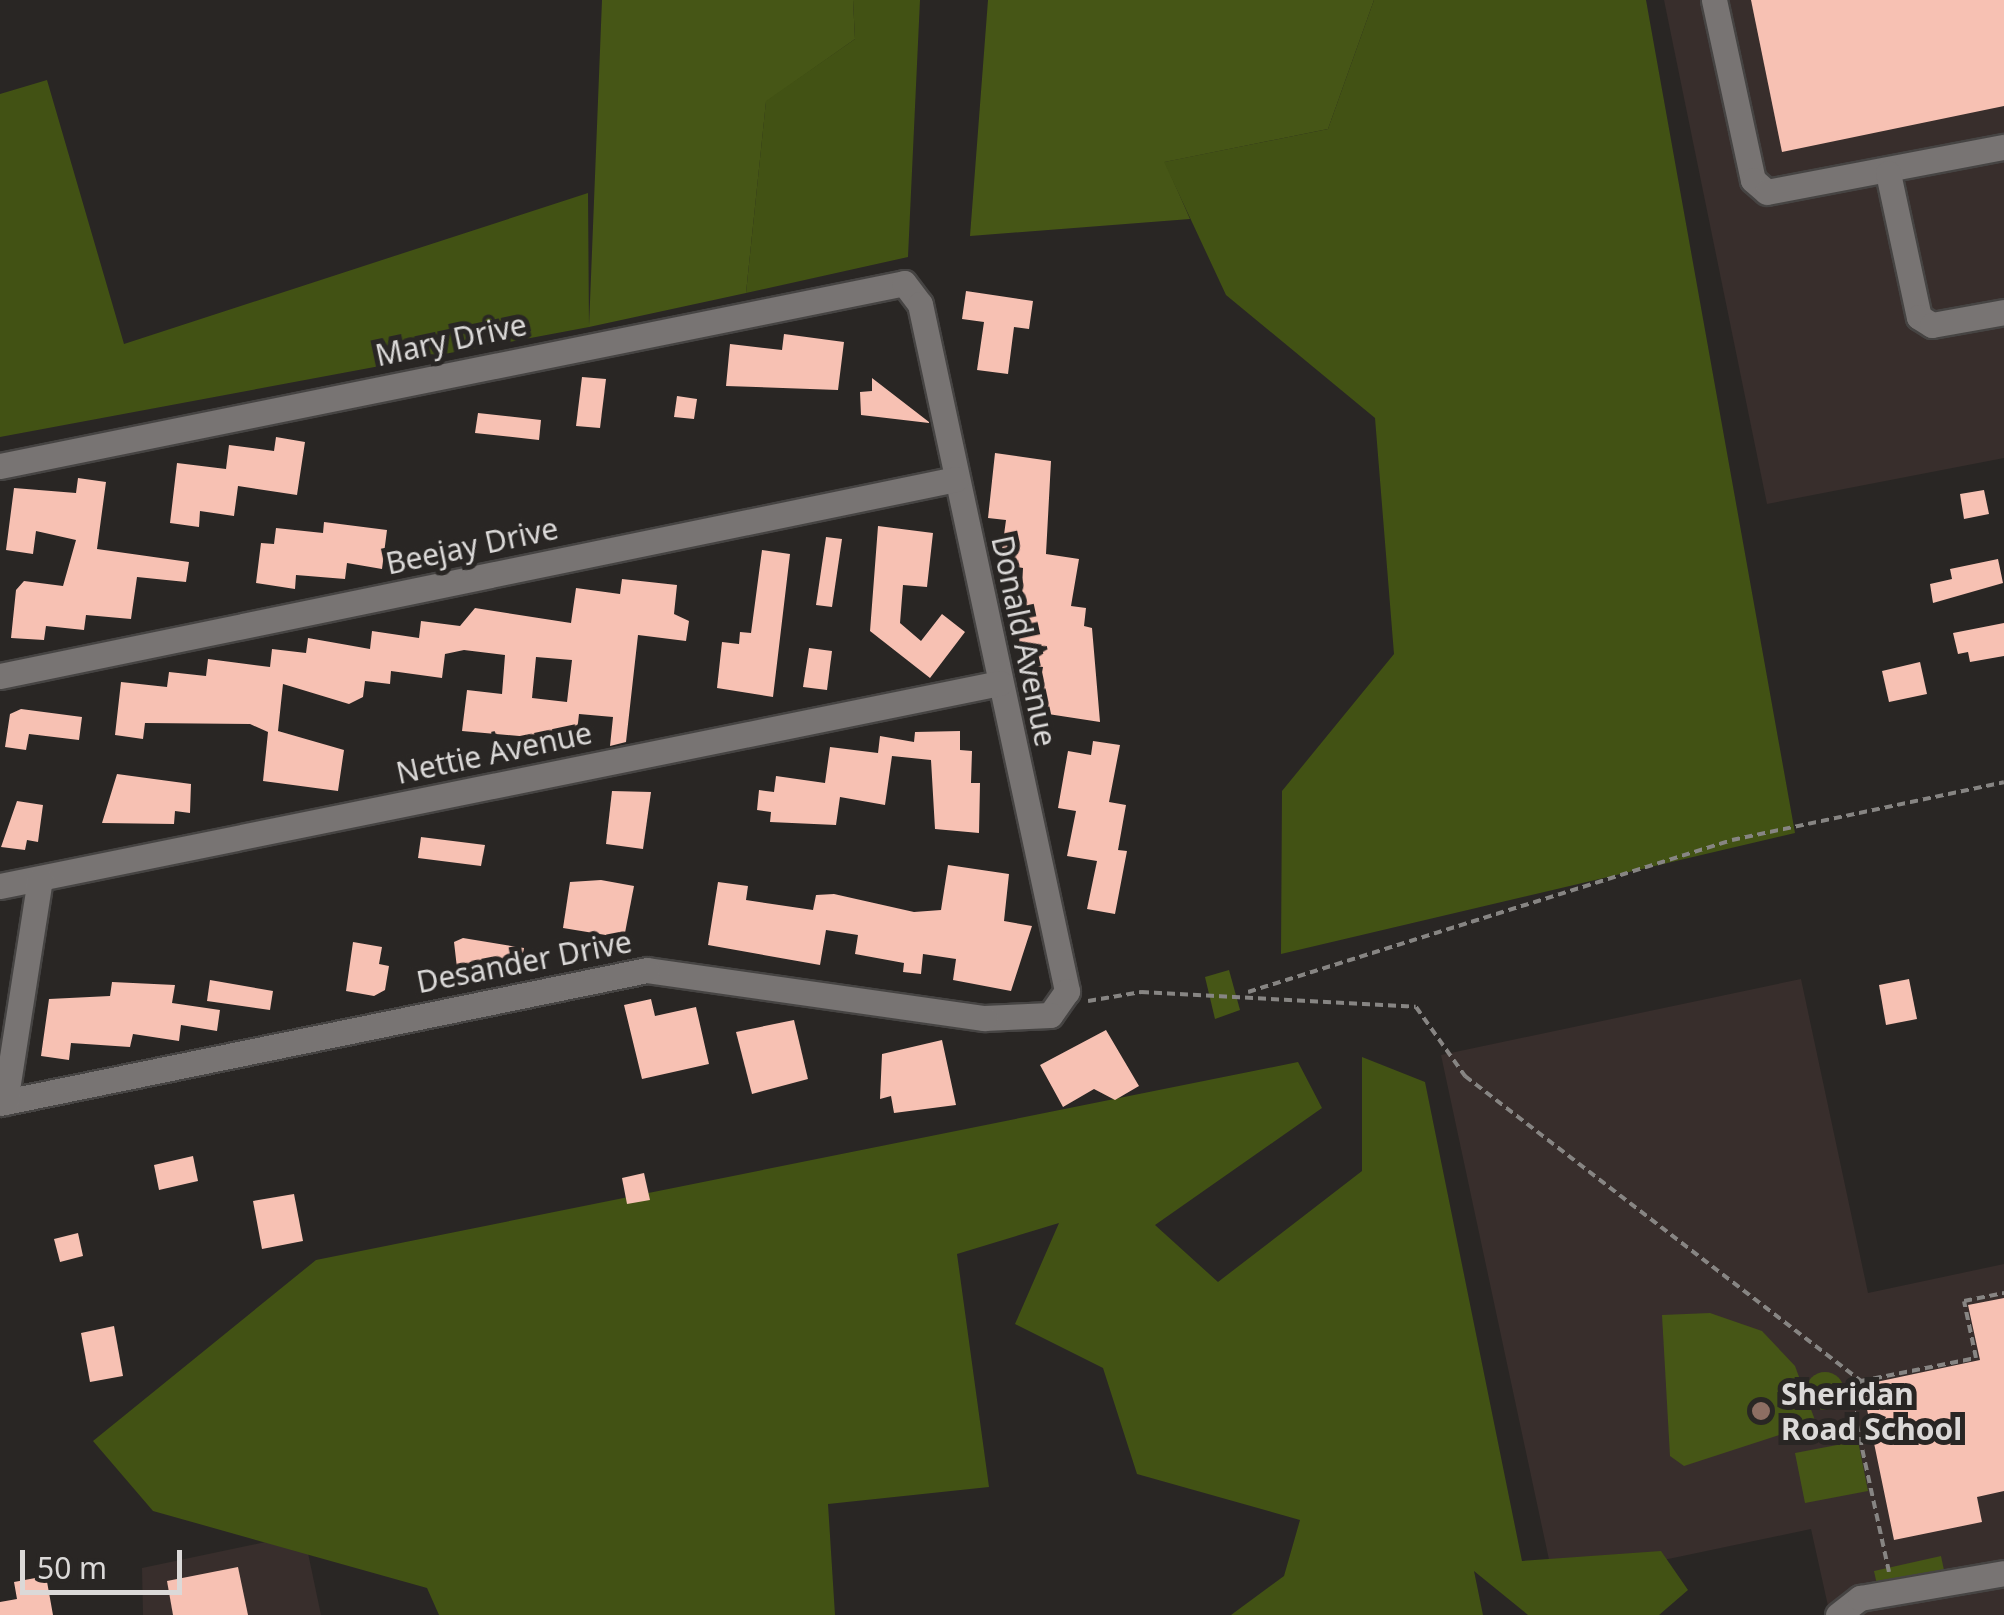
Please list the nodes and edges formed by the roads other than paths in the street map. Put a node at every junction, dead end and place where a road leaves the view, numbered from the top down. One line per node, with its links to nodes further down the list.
1 (1714, 0): 3 (street)
2 (2004, 147): 3 (street)
3 (1888, 173): 5 (street)
4 (914, 290): 6 (street, Mary Drive); 7 (street, Donald Avenue)
5 (2004, 312)
6 (0, 466)
7 (956, 479): 8 (street, Beejay Drive); 9 (street, Donald Avenue)
8 (0, 676)
9 (1000, 683): 10 (street, Nettie Avenue); 12 (street, Donald Avenue)
10 (40, 879): 11 (street, Nettie Avenue); 13 (street)
11 (0, 886)
12 (1064, 1006): 13 (street, Desander Drive)
13 (2, 1103)
14 (2004, 1573): 15 (street)
15 (1838, 1615)

